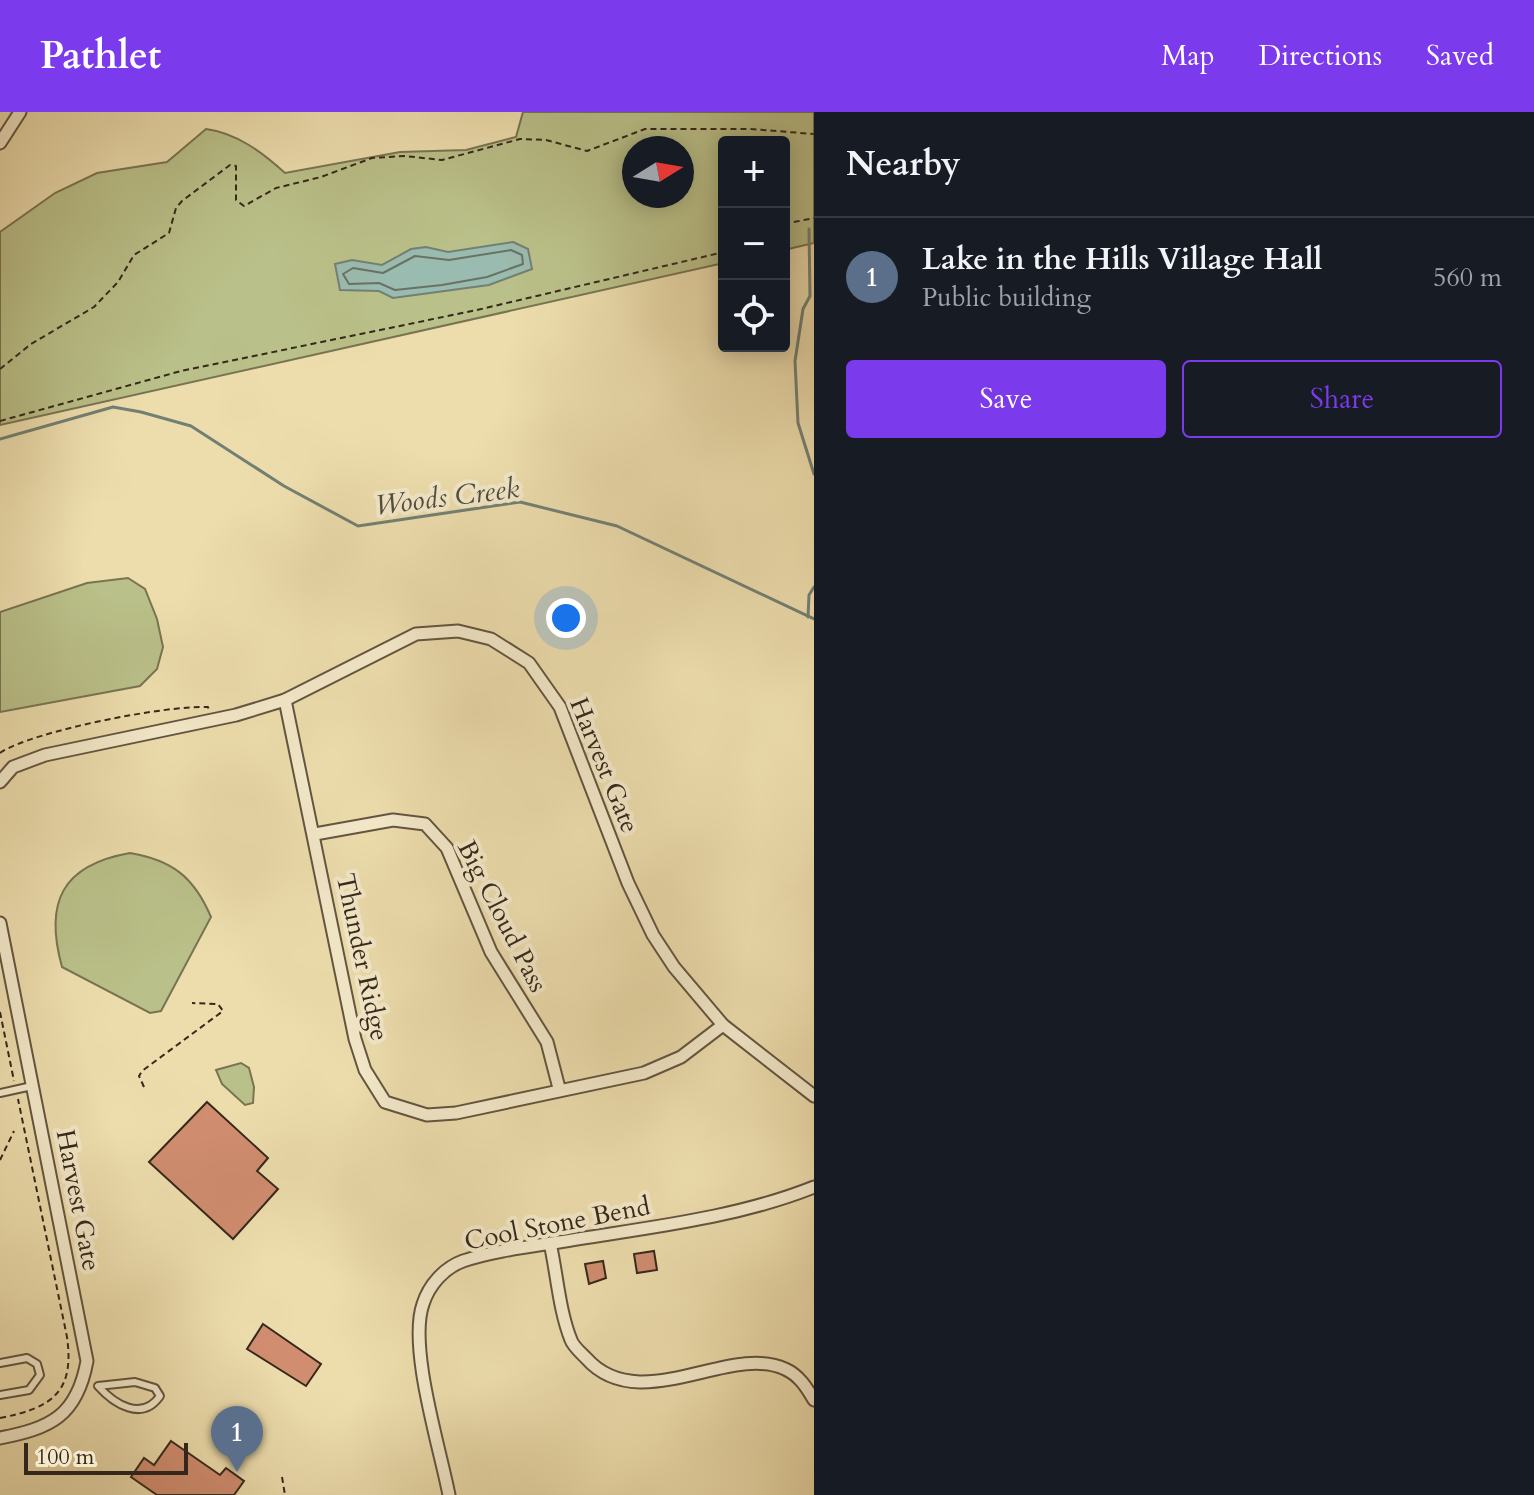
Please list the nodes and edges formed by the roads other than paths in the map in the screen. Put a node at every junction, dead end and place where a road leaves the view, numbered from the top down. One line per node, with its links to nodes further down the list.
1 (20, 112): 2 (street)
2 (0, 143)
3 (285, 700): 4 (street, Harvest Gate); 5 (street, Thunder Ridge); 7 (street, Harvest Gate)
4 (0, 782)
5 (315, 834): 9 (street, Big Cloud Pass); 9 (street, Thunder Ridge)
6 (0, 923): 8 (street, Harvest Gate)
7 (723, 1025): 9 (street, Thunder Ridge); 11 (street, Harvest Gate)
8 (33, 1086): 10 (lane); 15 (street, Harvest Gate)
9 (559, 1088)
10 (0, 1093)
11 (814, 1096)
12 (814, 1187): 13 (street, Cool Stone Bend)
13 (550, 1243): 18 (street); 20 (street, Cool Stone Bend)
14 (0, 1363): 17 (lane)
15 (82, 1382): 16 (lane); 19 (street, Harvest Gate)
16 (98, 1386): 16 (lane)
17 (0, 1395)
18 (814, 1400)
19 (0, 1438)
20 (449, 1495)

